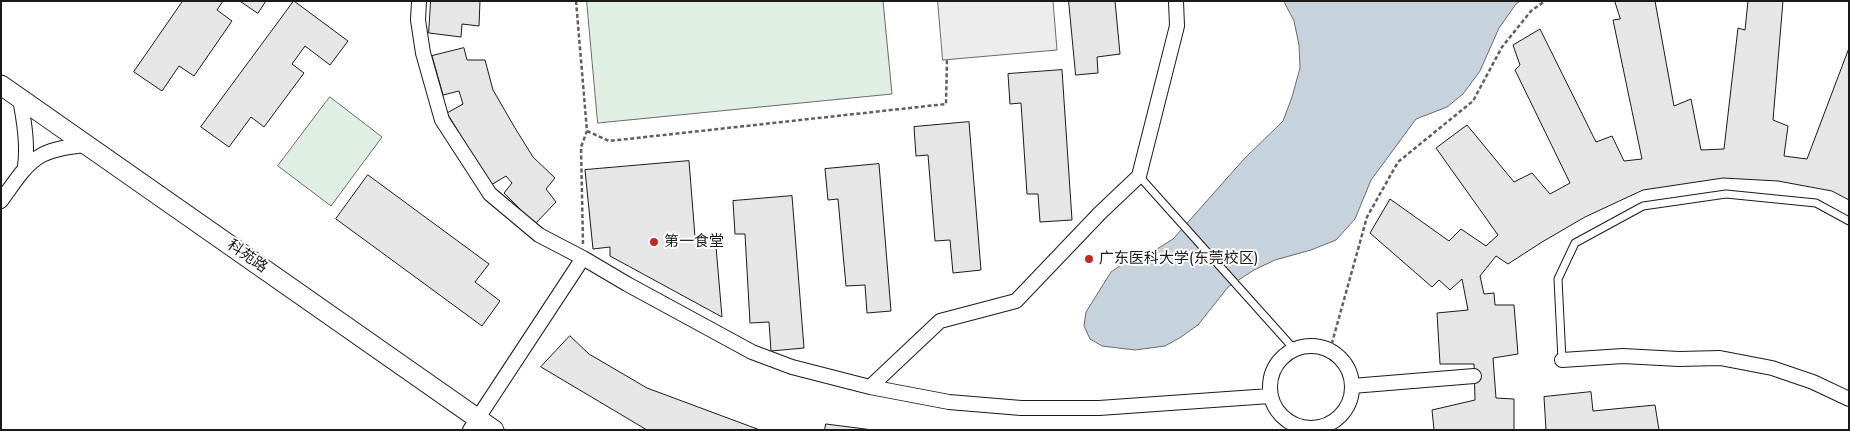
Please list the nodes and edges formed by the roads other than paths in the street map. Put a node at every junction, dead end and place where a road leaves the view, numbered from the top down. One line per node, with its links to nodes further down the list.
1 (419, 1): 10 (street)
2 (1176, 1): 7 (street)
3 (1, 85): 4 (street, 科苑路)
4 (20, 99): 5 (street, 科苑路); 6 (street)
5 (87, 145): 6 (street); 18 (street, 科苑路)
6 (25, 166): 8 (street)
7 (1139, 176): 11 (lane); 15 (street)
8 (1, 201)
9 (1849, 221): 12 (lane)
10 (583, 258): 15 (street); 18 (street)
11 (1294, 349): 14 (street); 16 (street)
12 (1562, 360): 17 (street)
13 (1474, 376): 14 (street)
14 (1352, 386): 19 (street)
15 (870, 387): 16 (street)
16 (1270, 396): 19 (street)
17 (1849, 399)
18 (481, 426)
19 (1316, 429)

